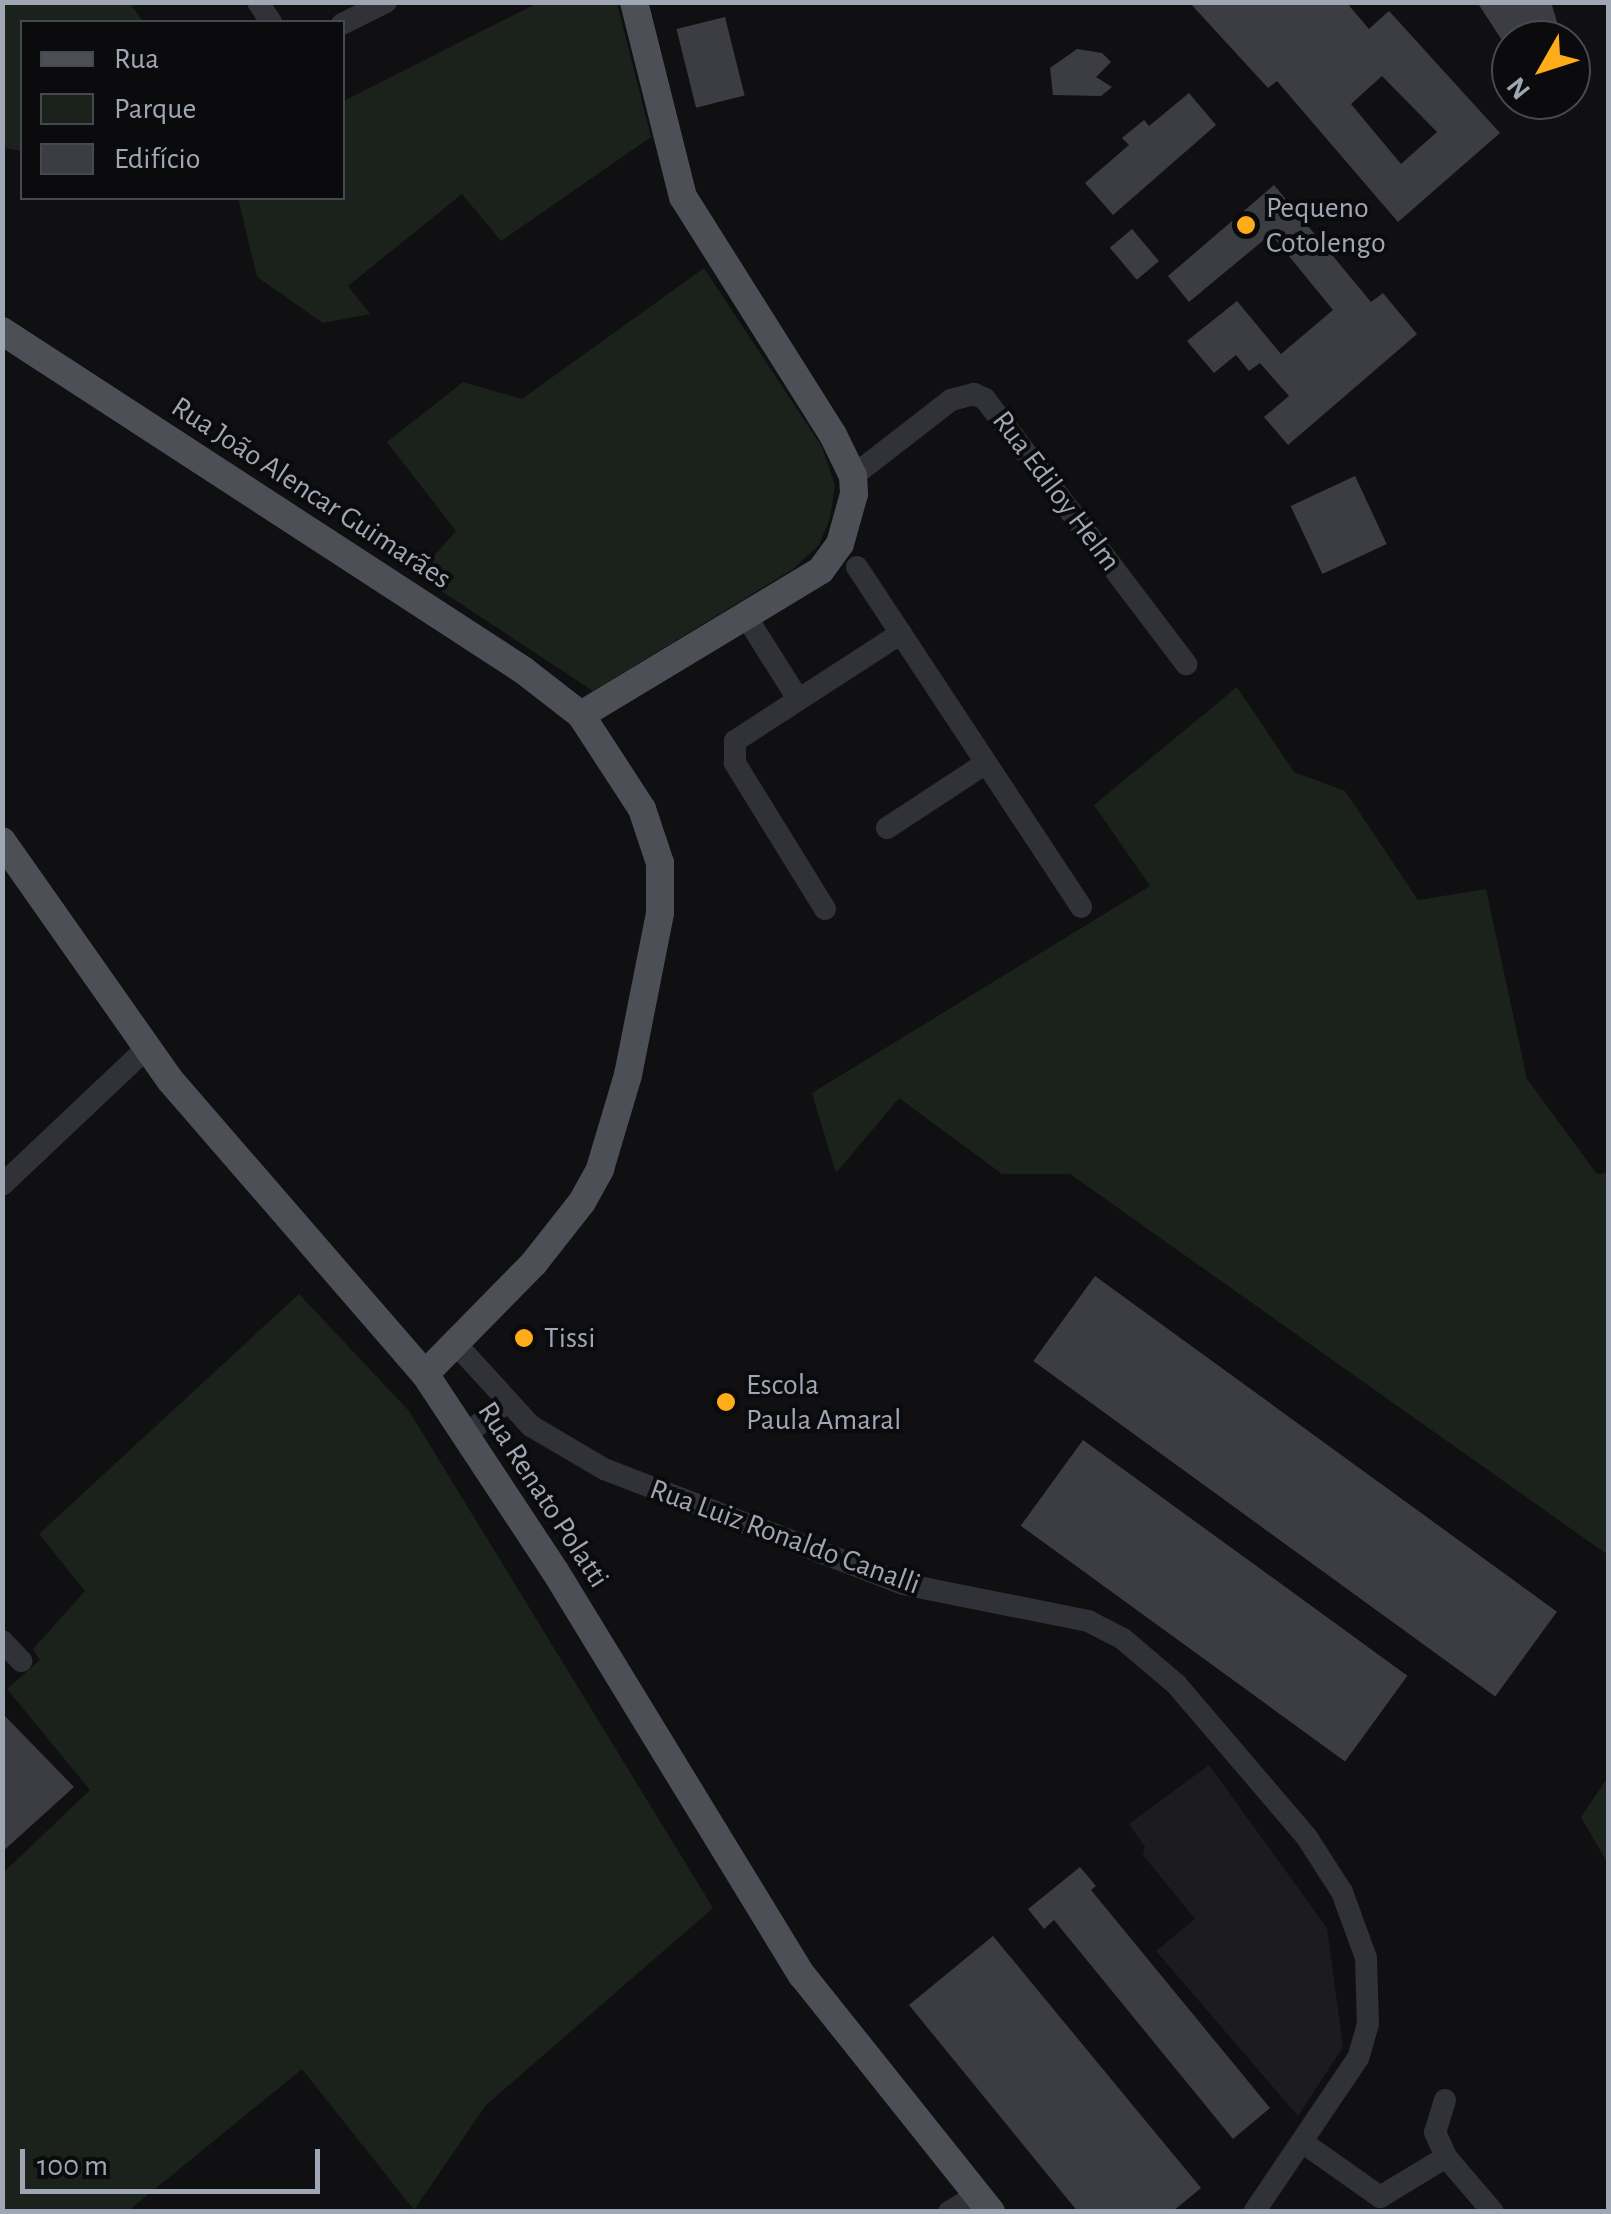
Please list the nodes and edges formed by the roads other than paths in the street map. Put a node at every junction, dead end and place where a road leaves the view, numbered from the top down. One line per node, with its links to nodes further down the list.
1 (386, 2): 3 (street)
2 (634, 2): 5 (main road)
3 (345, 22)
4 (2, 331): 11 (main road, Rua João Alencar Guimarães)
5 (853, 476): 7 (main road); 9 (street, Rua Ediloy Helm)
6 (857, 568): 8 (street)
7 (746, 618): 10 (street); 11 (main road)
8 (900, 633): 10 (street); 12 (street)
9 (1186, 664)
10 (798, 699): 16 (street)
11 (581, 715): 19 (main road)
12 (986, 763): 13 (street); 15 (street)
13 (886, 828)
14 (2, 841): 17 (main road, Rua Renato Polatti)
15 (1081, 907)
16 (825, 909)
17 (147, 1048): 18 (street); 20 (main road, Rua Renato Polatti)
18 (2, 1184)
19 (456, 1344): 20 (main road); 21 (street, Rua Luiz Ronaldo Canalli)
20 (425, 1374): 22 (main road, Rua Renato Polatti)
21 (504, 1404): 22 (street); 26 (street, Rua Luiz Ronaldo Canalli)
22 (467, 1434): 28 (main road, Rua Renato Polatti)
23 (2, 1641): 24 (street)
24 (21, 1661)
25 (1445, 2100): 27 (street)
26 (1306, 2144): 27 (street); 30 (street, Rua Luiz Ronaldo Canalli)
27 (1446, 2157): 31 (street)
28 (984, 2203): 29 (street)
29 (949, 2212)
30 (1254, 2212)
31 (1494, 2212)

